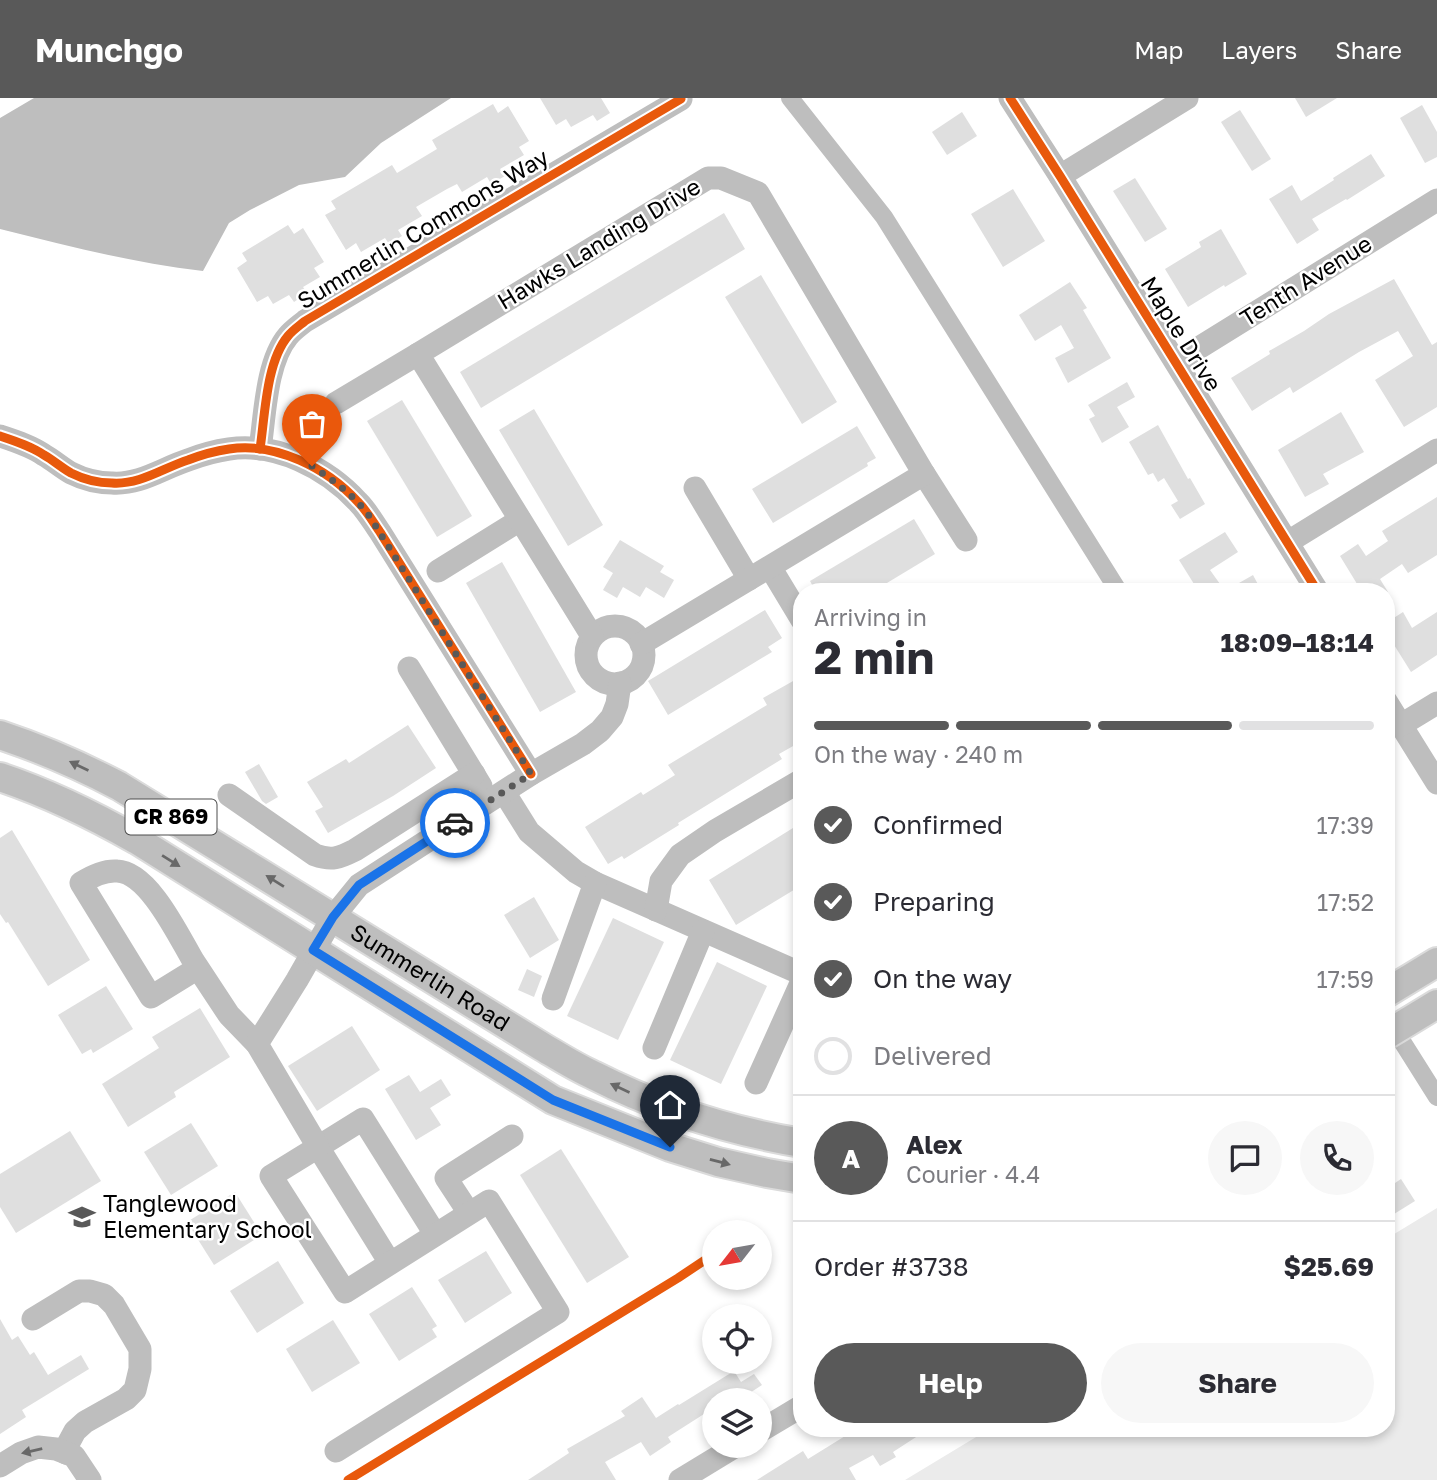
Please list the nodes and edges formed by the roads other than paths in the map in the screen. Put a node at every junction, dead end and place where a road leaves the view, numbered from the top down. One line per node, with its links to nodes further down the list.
1 (681, 98): 10 (street, Summerlin Commons Way)
2 (1010, 98): 4 (street, Maple Drive)
3 (1187, 98): 4 (street)
4 (1060, 176): 7 (street, Maple Drive)
5 (1437, 200): 7 (street, Tenth Avenue)
6 (418, 355): 8 (street, Hawks Landing Drive); 12 (street, Hawks Landing Drive); 14 (street)
7 (1176, 362): 16 (street, Maple Drive)
8 (336, 403)
9 (0, 436): 10 (street)
10 (260, 449): 30 (street)
11 (1437, 450): 16 (street)
12 (924, 474): 15 (street, Hawks Landing Drive); 17 (street)
13 (695, 488): 19 (street)
14 (520, 520): 18 (street); 22 (street)
15 (966, 540)
16 (1288, 542): 20 (street, Maple Drive)
17 (770, 566): 19 (street); 21 (street)
18 (438, 571)
19 (749, 579): 23 (street)
20 (1313, 583)
21 (793, 605)
22 (592, 636): 23 (street); 25 (street)
23 (641, 644): 25 (street)
24 (409, 668): 31 (street)
25 (620, 683): 30 (street)
26 (1437, 703): 28 (street)
27 (1395, 716): 28 (street)
28 (1401, 726): 33 (street)
29 (0, 735): 39 (main road, Summerlin Road / CR 869, one-way to 29)
30 (531, 774): 36 (street)
31 (474, 775): 35 (street); 36 (street)
32 (0, 777): 41 (main road, Summerlin Road / CR 869, one-way to 41)
33 (1437, 783)
34 (793, 785): 38 (street)
35 (229, 795)
36 (497, 796): 37 (street); 39 (street)
37 (595, 883): 38 (street); 46 (street)
38 (656, 910): 40 (street)
39 (333, 917): 41 (street); 54 (main road, Summerlin Road / CR 869, one-way to 39)
40 (703, 931): 44 (street); 51 (street)
41 (313, 950): 50 (street); 56 (main road, Summerlin Road / CR 869, one-way to 56)
42 (1437, 962): 45 (main road)
43 (198, 968): 43 (street); 50 (street)
44 (793, 971)
45 (1395, 988)
46 (553, 999)
47 (793, 1001): 52 (street)
48 (1437, 1004): 49 (main road)
49 (1395, 1029)
50 (257, 1044): 55 (street)
51 (654, 1048)
52 (757, 1083)
53 (512, 1136): 57 (street)
54 (793, 1141)
55 (318, 1147): 58 (street); 59 (street); 59 (street)
56 (793, 1177)
57 (469, 1213): 58 (street); 63 (street)
58 (435, 1234): 59 (street)
59 (390, 1263)
60 (33, 1319): 64 (street)
61 (793, 1411): 62 (street)
62 (772, 1424)
63 (335, 1451)
64 (66, 1453): 66 (street, one-way to 66); 67 (street)
65 (716, 1458): 68 (street)
66 (0, 1466)
67 (90, 1480)
68 (680, 1480)

